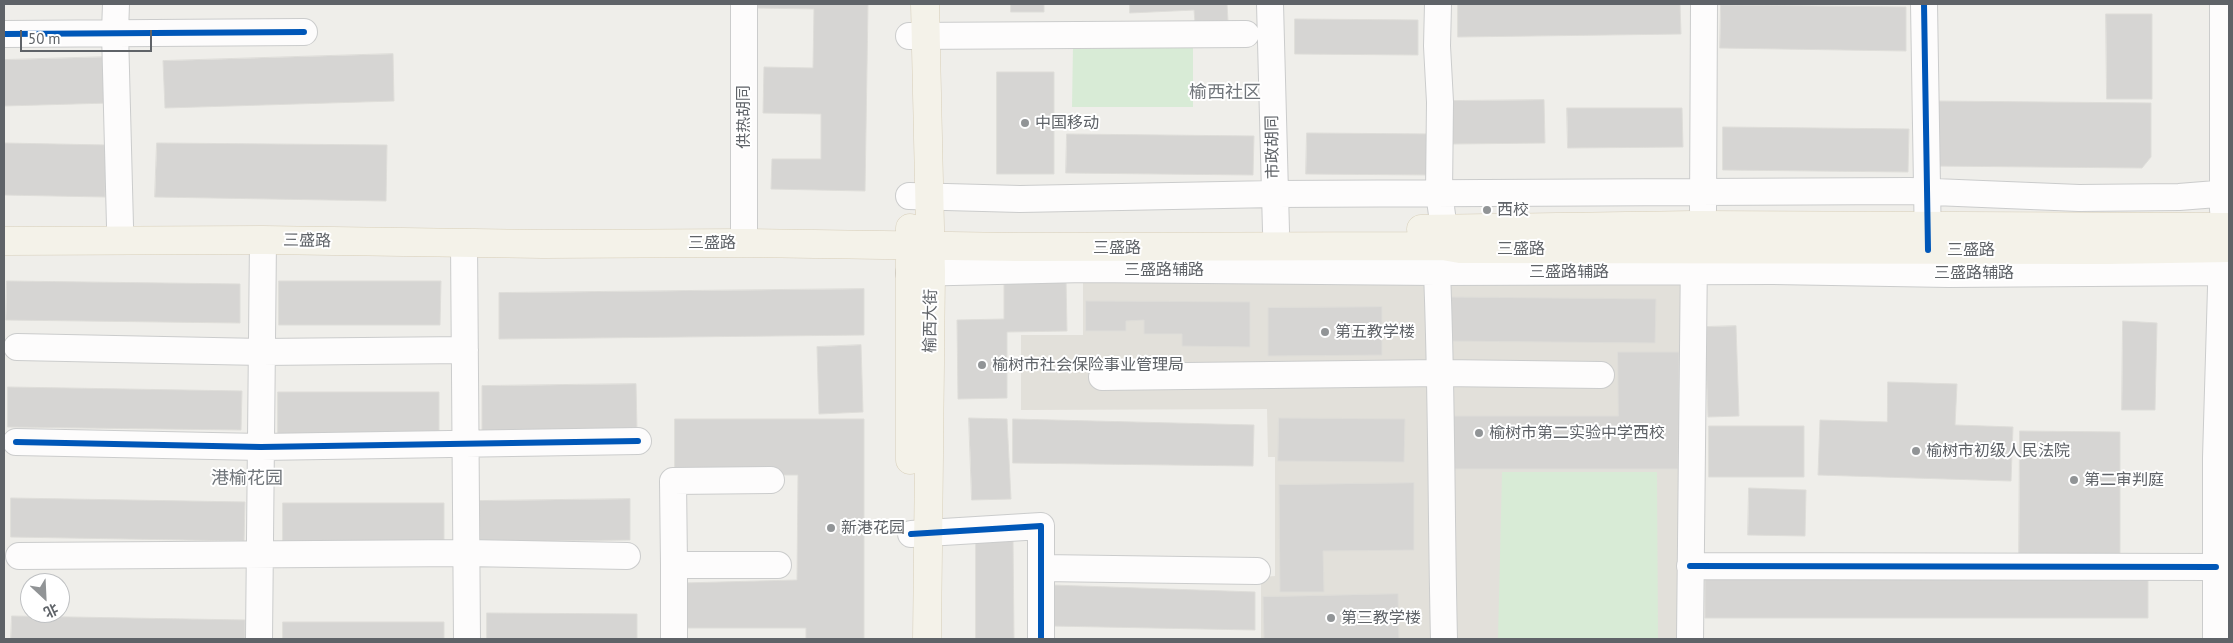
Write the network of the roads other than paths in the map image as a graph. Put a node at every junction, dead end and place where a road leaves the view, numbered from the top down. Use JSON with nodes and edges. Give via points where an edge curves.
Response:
{"nodes":[{"id":1,"x":116,"y":4,"type":"edge"},
{"id":2,"x":744,"y":4,"type":"edge"},
{"id":3,"x":909,"y":4,"type":"edge"},
{"id":4,"x":925,"y":4,"type":"edge"},
{"id":5,"x":1270,"y":4,"type":"edge"},
{"id":6,"x":1438,"y":4,"type":"edge"},
{"id":7,"x":1704,"y":4,"type":"edge"},
{"id":8,"x":1924,"y":4,"type":"edge"},
{"id":9,"x":2223,"y":4,"type":"edge"},
{"id":10,"x":115,"y":32,"type":"junction"},
{"id":11,"x":304,"y":32,"type":"dead end"},
{"id":12,"x":4,"y":34,"type":"edge"},
{"id":13,"x":1246,"y":34,"type":"dead end"},
{"id":14,"x":917,"y":36,"type":"junction"},
{"id":15,"x":1925,"y":192,"type":"junction"},
{"id":16,"x":1439,"y":193,"type":"junction"},
{"id":17,"x":1704,"y":193,"type":"junction"},
{"id":18,"x":2226,"y":193,"type":"edge"},
{"id":19,"x":1274,"y":194,"type":"junction"},
{"id":20,"x":919,"y":196,"type":"junction"},
{"id":21,"x":4,"y":225,"type":"edge"},
{"id":22,"x":120,"y":226,"type":"junction"},
{"id":23,"x":1444,"y":229,"type":"junction"},
{"id":24,"x":744,"y":230,"type":"junction"},
{"id":25,"x":1276,"y":231,"type":"junction"},
{"id":26,"x":920,"y":238,"type":"junction"},
{"id":27,"x":1928,"y":239,"type":"junction"},
{"id":28,"x":263,"y":240,"type":"junction"},
{"id":29,"x":4,"y":241,"type":"edge"},
{"id":30,"x":464,"y":243,"type":"junction"},
{"id":31,"x":1696,"y":243,"type":"junction"},
{"id":32,"x":2226,"y":249,"type":"edge"},
{"id":33,"x":1436,"y":272,"type":"junction"},
{"id":34,"x":920,"y":273,"type":"junction"},
{"id":35,"x":17,"y":347,"type":"dead end"},
{"id":36,"x":465,"y":350,"type":"junction"},
{"id":37,"x":262,"y":352,"type":"junction"},
{"id":38,"x":1441,"y":373,"type":"junction"},
{"id":39,"x":1601,"y":375,"type":"dead end"},
{"id":40,"x":1102,"y":377,"type":"dead end"},
{"id":41,"x":638,"y":440,"type":"dead end"},
{"id":42,"x":16,"y":442,"type":"dead end"},
{"id":43,"x":466,"y":444,"type":"junction"},
{"id":44,"x":261,"y":446,"type":"junction"},
{"id":45,"x":771,"y":480,"type":"dead end"},
{"id":46,"x":919,"y":534,"type":"junction"},
{"id":47,"x":467,"y":553,"type":"junction"},
{"id":48,"x":260,"y":554,"type":"junction"},
{"id":49,"x":19,"y":556,"type":"dead end"},
{"id":50,"x":626,"y":556,"type":"dead end"},
{"id":51,"x":778,"y":565,"type":"dead end"},
{"id":52,"x":674,"y":566,"type":"junction"},
{"id":53,"x":1690,"y":566,"type":"junction"},
{"id":54,"x":2216,"y":567,"type":"junction"},
{"id":55,"x":1042,"y":568,"type":"junction"},
{"id":56,"x":1257,"y":570,"type":"dead end"},
{"id":57,"x":259,"y":639,"type":"edge"},
{"id":58,"x":467,"y":639,"type":"edge"},
{"id":59,"x":674,"y":639,"type":"edge"},
{"id":60,"x":911,"y":639,"type":"edge"},
{"id":61,"x":927,"y":639,"type":"edge"},
{"id":62,"x":1041,"y":639,"type":"edge"},
{"id":63,"x":1444,"y":639,"type":"edge"},
{"id":64,"x":1690,"y":639,"type":"edge"},
{"id":65,"x":2216,"y":639,"type":"edge"}],
"edges":[{"from":1,"to":10,"type":"street"},
{"from":2,"to":24,"type":"street","name":"供热胡同"},
{"from":3,"to":14,"type":"main road","name":"榆西大街"},
{"from":4,"to":14,"type":"main road","name":"榆西大街"},
{"from":5,"to":19,"type":"street","name":"市政胡同"},
{"from":6,"to":16,"type":"street"},
{"from":7,"to":17,"type":"street"},
{"from":8,"to":15,"type":"street"},
{"from":9,"to":18,"type":"street"},
{"from":10,"to":11,"type":"street"},
{"from":10,"to":12,"type":"street"},
{"from":10,"to":22,"type":"street"},
{"from":13,"to":14,"type":"street"},
{"from":14,"to":20,"type":"main road","name":"榆西大街"},
{"from":15,"to":17,"type":"street"},
{"from":15,"to":18,"type":"street","via":[[2079,198],[2179,198]]},
{"from":15,"to":27,"type":"street"},
{"from":16,"to":17,"type":"street"},
{"from":16,"to":19,"type":"street"},
{"from":16,"to":23,"type":"street"},
{"from":17,"to":31,"type":"street"},
{"from":18,"to":32,"type":"street"},
{"from":19,"to":20,"type":"street","via":[[1020,199]]},
{"from":19,"to":25,"type":"street","name":"市政胡同"},
{"from":20,"to":26,"type":"main road","name":"榆西大街"},
{"from":21,"to":22,"type":"main road","name":"三盛路"},
{"from":22,"to":24,"type":"main road","name":"三盛路"},
{"from":23,"to":25,"type":"main road","name":"三盛路"},
{"from":23,"to":31,"type":"main road","name":"三盛路"},
{"from":24,"to":26,"type":"main road","name":"三盛路"},
{"from":25,"to":26,"type":"main road","name":"三盛路"},
{"from":26,"to":30,"type":"main road","name":"三盛路"},
{"from":26,"to":31,"type":"main road","name":"三盛路","via":[[1212,248],[1443,246],[1460,249]]},
{"from":26,"to":34,"type":"main road","name":"榆西大街"},
{"from":27,"to":31,"type":"main road","name":"三盛路"},
{"from":27,"to":32,"type":"main road","name":"三盛路"},
{"from":28,"to":29,"type":"main road","name":"三盛路"},
{"from":28,"to":30,"type":"main road","name":"三盛路"},
{"from":28,"to":37,"type":"street"},
{"from":30,"to":36,"type":"street"},
{"from":31,"to":32,"type":"street","name":"三盛路辅路","via":[[1949,274]]},
{"from":31,"to":33,"type":"street","name":"三盛路辅路"},
{"from":31,"to":53,"type":"street"},
{"from":32,"to":54,"type":"street","via":[[2216,458]]},
{"from":33,"to":34,"type":"street","name":"三盛路辅路","via":[[1085,269]]},
{"from":33,"to":38,"type":"street"},
{"from":34,"to":46,"type":"main road","name":"榆西大街"},
{"from":35,"to":37,"type":"street"},
{"from":36,"to":37,"type":"street"},
{"from":36,"to":43,"type":"street"},
{"from":37,"to":44,"type":"street"},
{"from":38,"to":39,"type":"street"},
{"from":38,"to":40,"type":"street"},
{"from":38,"to":63,"type":"street"},
{"from":41,"to":43,"type":"street"},
{"from":42,"to":44,"type":"street"},
{"from":43,"to":44,"type":"street"},
{"from":43,"to":47,"type":"street"},
{"from":44,"to":48,"type":"street"},
{"from":45,"to":52,"type":"street","via":[[672,481]]},
{"from":46,"to":55,"type":"street","via":[[1041,526]]},
{"from":46,"to":60,"type":"main road","name":"榆西大街"},
{"from":46,"to":61,"type":"main road","name":"榆西大街"},
{"from":47,"to":48,"type":"street"},
{"from":47,"to":50,"type":"street"},
{"from":47,"to":58,"type":"street"},
{"from":48,"to":49,"type":"street"},
{"from":48,"to":57,"type":"street"},
{"from":51,"to":52,"type":"street"},
{"from":52,"to":59,"type":"street"},
{"from":53,"to":54,"type":"street"},
{"from":53,"to":64,"type":"street"},
{"from":54,"to":65,"type":"street"},
{"from":55,"to":56,"type":"street"},
{"from":55,"to":62,"type":"street"}]}
